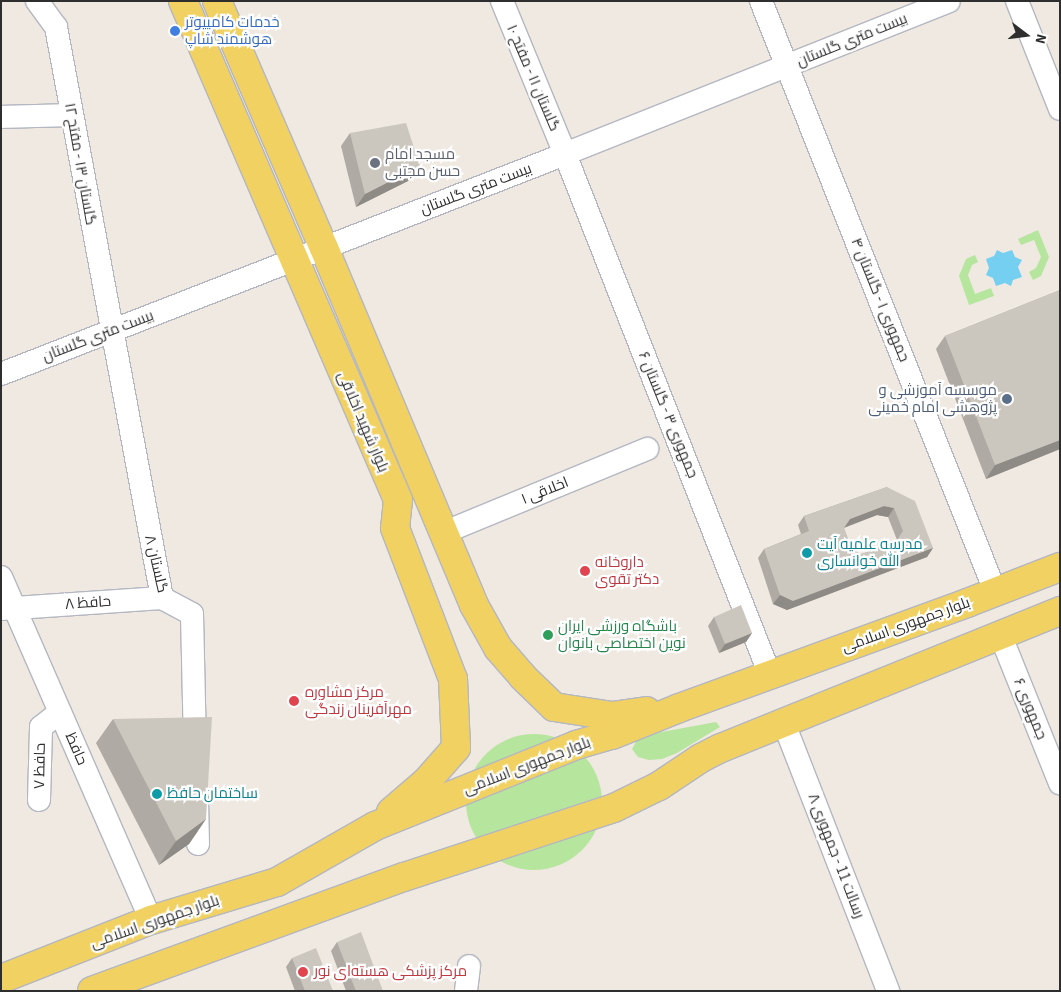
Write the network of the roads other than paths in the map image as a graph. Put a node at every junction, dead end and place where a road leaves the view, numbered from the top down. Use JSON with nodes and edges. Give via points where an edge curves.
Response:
{"nodes":[{"id":1,"x":37,"y":1,"type":"edge"},
{"id":2,"x":183,"y":1,"type":"edge"},
{"id":3,"x":217,"y":1,"type":"edge"},
{"id":4,"x":502,"y":1,"type":"edge"},
{"id":5,"x":761,"y":1,"type":"edge"},
{"id":6,"x":949,"y":1,"type":"edge"},
{"id":7,"x":1016,"y":1,"type":"edge"},
{"id":8,"x":787,"y":66,"type":"junction"},
{"id":9,"x":1060,"y":109,"type":"edge"},
{"id":10,"x":71,"y":115,"type":"junction"},
{"id":11,"x":1,"y":117,"type":"edge"},
{"id":12,"x":565,"y":154,"type":"junction"},
{"id":13,"x":324,"y":248,"type":"junction"},
{"id":14,"x":294,"y":260,"type":"junction"},
{"id":15,"x":111,"y":331,"type":"junction"},
{"id":16,"x":1,"y":374,"type":"edge"},
{"id":17,"x":647,"y":449,"type":"dead end"},
{"id":18,"x":443,"y":533,"type":"junction"},
{"id":19,"x":1060,"y":567,"type":"edge"},
{"id":20,"x":1,"y":577,"type":"edge"},
{"id":21,"x":995,"y":591,"type":"junction"},
{"id":22,"x":162,"y":598,"type":"junction"},
{"id":23,"x":8,"y":608,"type":"edge"},
{"id":24,"x":1060,"y":611,"type":"edge"},
{"id":25,"x":1000,"y":634,"type":"junction"},
{"id":26,"x":770,"y":675,"type":"junction"},
{"id":27,"x":678,"y":708,"type":"junction"},
{"id":28,"x":60,"y":712,"type":"junction"},
{"id":29,"x":783,"y":721,"type":"junction"},
{"id":30,"x":1060,"y":783,"type":"edge"},
{"id":31,"x":39,"y":800,"type":"dead end"},
{"id":32,"x":375,"y":826,"type":"junction"},
{"id":33,"x":198,"y":844,"type":"edge"},
{"id":34,"x":151,"y":920,"type":"junction"},
{"id":35,"x":469,"y":966,"type":"dead end"},
{"id":36,"x":1,"y":979,"type":"edge"},
{"id":37,"x":93,"y":990,"type":"edge"},
{"id":38,"x":466,"y":991,"type":"edge"},
{"id":39,"x":888,"y":991,"type":"edge"}],
"edges":[{"from":1,"to":10,"type":"street","name":"گلستان ۱۳ - مفتح ۱۲","via":[[56,27]]},
{"from":2,"to":14,"type":"main road","name":"بلوار شهید اخلاقی"},
{"from":3,"to":13,"type":"main road","name":"بلوار شهید اخلاقی"},
{"from":4,"to":12,"type":"street","name":"گلستان ۱۱ - مفتح ۱۰"},
{"from":5,"to":8,"type":"street","name":"جمهوری ۱ - گلستان ۴"},
{"from":6,"to":8,"type":"street","name":"بیست متری گلستان"},
{"from":7,"to":9,"type":"street"},
{"from":8,"to":12,"type":"street","name":"بیست متری گلستان"},
{"from":8,"to":21,"type":"street","name":"جمهوری ۱ - گلستان ۴"},
{"from":10,"to":11,"type":"street"},
{"from":10,"to":15,"type":"street","name":"گلستان ۱۳ - مفتح ۱۲"},
{"from":12,"to":13,"type":"street","name":"بیست متری گلستان"},
{"from":12,"to":26,"type":"street","name":"جمهوری ۳ - گلستان ۶"},
{"from":13,"to":14,"type":"street","name":"بیست متری گلستان"},
{"from":13,"to":18,"type":"main road","name":"بلوار شهید اخلاقی"},
{"from":14,"to":15,"type":"street","name":"بیست متری گلستان"},
{"from":14,"to":32,"type":"main road","name":"بلوار شهید اخلاقی","via":[[398,500],[395,528],[453,679],[456,748],[426,782]]},
{"from":15,"to":16,"type":"street","name":"بیست متری گلستان"},
{"from":15,"to":22,"type":"street","name":"گلستان ۸"},
{"from":17,"to":18,"type":"street","name":"اخلاقی ۱"},
{"from":18,"to":27,"type":"main road","name":"بلوار شهید اخلاقی","via":[[474,606],[498,648],[554,707],[612,716]]},
{"from":19,"to":21,"type":"main road","name":"بلوار جمهوری اسلامی"},
{"from":20,"to":23,"type":"street","name":"حافظ"},
{"from":21,"to":26,"type":"main road","name":"بلوار جمهوری اسلامی"},
{"from":22,"to":23,"type":"street","name":"حافظ ۸"},
{"from":22,"to":33,"type":"street","name":"گلستان ۸","via":[[192,614]]},
{"from":23,"to":28,"type":"street","name":"حافظ"},
{"from":24,"to":25,"type":"main road"},
{"from":25,"to":29,"type":"main road"},
{"from":25,"to":30,"type":"street","name":"جمهوری ۶"},
{"from":26,"to":27,"type":"main road","name":"بلوار جمهوری اسلامی"},
{"from":27,"to":32,"type":"main road","name":"بلوار جمهوری اسلامی"},
{"from":28,"to":31,"type":"street","name":"حافظ ۷","via":[[41,727]]},
{"from":28,"to":34,"type":"street","name":"حافظ"},
{"from":29,"to":37,"type":"main road","via":[[707,755],[659,786],[614,808],[404,877]]},
{"from":29,"to":39,"type":"street","name":"رسالت 11 - جمهوری ۸"},
{"from":32,"to":34,"type":"main road","name":"بلوار جمهوری اسلامی","via":[[277,882]]},
{"from":34,"to":36,"type":"main road","name":"بلوار جمهوری اسلامی"},
{"from":35,"to":38,"type":"street"}]}
